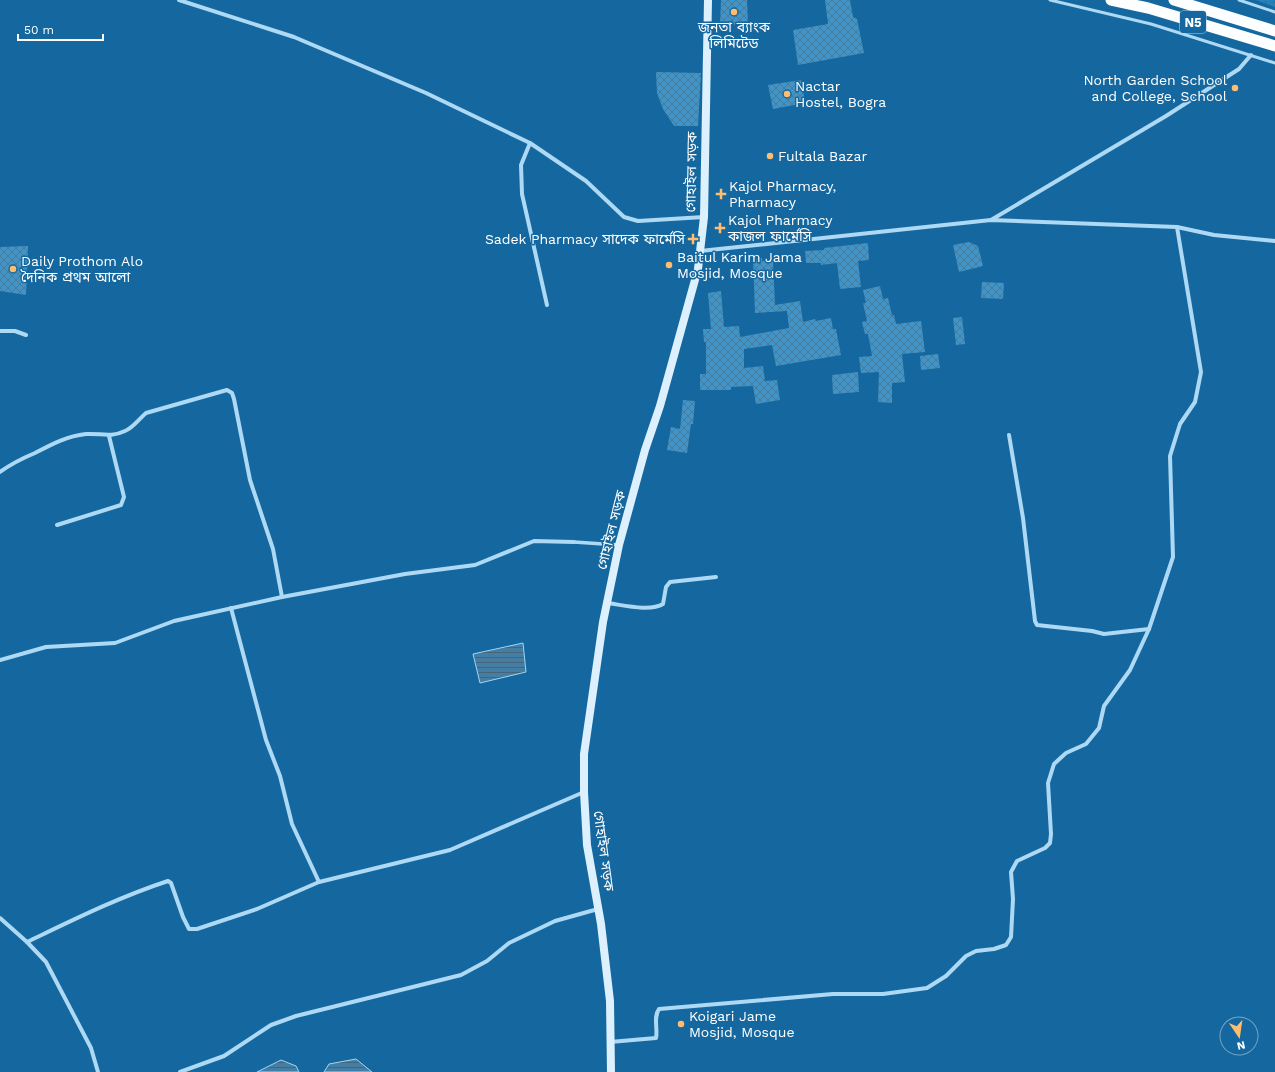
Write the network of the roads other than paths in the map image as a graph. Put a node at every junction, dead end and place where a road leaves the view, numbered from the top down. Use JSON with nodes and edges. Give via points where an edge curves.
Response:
{"nodes":[{"id":1,"x":179,"y":0,"type":"edge"},
{"id":2,"x":708,"y":0,"type":"edge"},
{"id":3,"x":1050,"y":0,"type":"edge"},
{"id":4,"x":1111,"y":0,"type":"edge"},
{"id":5,"x":1174,"y":0,"type":"edge"},
{"id":6,"x":1239,"y":0,"type":"edge"},
{"id":7,"x":1275,"y":12,"type":"edge"},
{"id":8,"x":1275,"y":31,"type":"edge"},
{"id":9,"x":1275,"y":46,"type":"edge"},
{"id":10,"x":1251,"y":55,"type":"junction"},
{"id":11,"x":1275,"y":63,"type":"edge"},
{"id":12,"x":530,"y":143,"type":"junction"},
{"id":13,"x":704,"y":217,"type":"junction"},
{"id":14,"x":991,"y":220,"type":"junction"},
{"id":15,"x":1178,"y":227,"type":"junction"},
{"id":16,"x":1275,"y":241,"type":"edge"},
{"id":17,"x":700,"y":251,"type":"junction"},
{"id":18,"x":547,"y":305,"type":"dead end"},
{"id":19,"x":0,"y":331,"type":"edge"},
{"id":20,"x":26,"y":335,"type":"dead end"},
{"id":21,"x":1009,"y":435,"type":"dead end"},
{"id":22,"x":109,"y":436,"type":"junction"},
{"id":23,"x":0,"y":472,"type":"edge"},
{"id":24,"x":57,"y":525,"type":"dead end"},
{"id":25,"x":574,"y":542,"type":"joint"},
{"id":26,"x":619,"y":545,"type":"junction"},
{"id":27,"x":716,"y":577,"type":"dead end"},
{"id":28,"x":282,"y":598,"type":"junction"},
{"id":29,"x":607,"y":602,"type":"junction"},
{"id":30,"x":231,"y":608,"type":"junction"},
{"id":31,"x":1149,"y":629,"type":"junction"},
{"id":32,"x":0,"y":660,"type":"edge"},
{"id":33,"x":584,"y":792,"type":"junction"},
{"id":34,"x":319,"y":882,"type":"junction"},
{"id":35,"x":599,"y":909,"type":"junction"},
{"id":36,"x":0,"y":918,"type":"edge"},
{"id":37,"x":27,"y":942,"type":"junction"},
{"id":38,"x":610,"y":1042,"type":"junction"},
{"id":39,"x":98,"y":1072,"type":"edge"},
{"id":40,"x":180,"y":1072,"type":"edge"},
{"id":41,"x":611,"y":1072,"type":"edge"}],
"edges":[{"from":1,"to":12,"type":"street","via":[[301,40],[426,93]]},
{"from":2,"to":13,"type":"main road","name":"গোহাইল সড়ক"},
{"from":3,"to":10,"type":"lane","via":[[1151,24]]},
{"from":4,"to":9,"type":"highway","number":"N5","via":[[1148,8]]},
{"from":5,"to":8,"type":"highway","number":"N5"},
{"from":6,"to":7,"type":"lane"},
{"from":10,"to":11,"type":"lane"},
{"from":10,"to":14,"type":"street","via":[[1239,69],[1166,116]]},
{"from":12,"to":13,"type":"street","via":[[586,181],[624,217],[631,220]]},
{"from":12,"to":18,"type":"street","via":[[522,165],[522,194]]},
{"from":13,"to":17,"type":"main road","name":"গোহাইল সড়ক"},
{"from":14,"to":15,"type":"street"},
{"from":14,"to":17,"type":"street"},
{"from":15,"to":16,"type":"street","via":[[1214,235]]},
{"from":15,"to":31,"type":"street","via":[[1201,372],[1195,402],[1180,424],[1170,456],[1173,557]]},
{"from":17,"to":26,"type":"main road","name":"গোহাইল সড়ক","via":[[698,269],[682,330]]},
{"from":19,"to":20,"type":"street","via":[[15,331]]},
{"from":21,"to":31,"type":"street","via":[[1037,625],[1104,634]]},
{"from":22,"to":23,"type":"street","via":[[86,434],[60,440],[8,465]]},
{"from":22,"to":24,"type":"street","via":[[124,497],[121,505]]},
{"from":22,"to":28,"type":"street","via":[[126,431],[146,414],[227,390],[232,393],[250,480],[273,548]]},
{"from":25,"to":26,"type":"street"},
{"from":25,"to":28,"type":"street","via":[[534,541],[475,565],[405,574]]},
{"from":26,"to":29,"type":"main road","name":"গোহাইল সড়ক"},
{"from":27,"to":29,"type":"street","via":[[670,582],[666,587],[663,604],[658,606],[649,608]]},
{"from":28,"to":30,"type":"street"},
{"from":29,"to":33,"type":"main road","name":"গোহাইল সড়ক","via":[[584,754]]},
{"from":30,"to":32,"type":"street","via":[[174,621],[115,644],[46,647]]},
{"from":30,"to":34,"type":"street","via":[[266,740],[280,776],[292,824]]},
{"from":31,"to":38,"type":"street","via":[[1130,670],[1104,706],[1099,728],[1086,744],[1066,753],[1054,764],[1048,783],[1050,843],[1017,861],[1011,872],[1013,899],[1010,937],[1006,945],[976,951],[966,956],[946,976],[927,988],[882,994],[833,994],[659,1009],[656,1012],[656,1038]]},
{"from":33,"to":34,"type":"street","via":[[450,850]]},
{"from":33,"to":35,"type":"main road","name":"গোহাইল সড়ক","via":[[587,845]]},
{"from":34,"to":37,"type":"street","via":[[256,909],[197,929],[190,929],[168,881],[90,912]]},
{"from":35,"to":38,"type":"main road","name":"গোহাইল সড়ক","via":[[610,1001]]},
{"from":35,"to":40,"type":"street","via":[[555,921],[510,942],[487,961],[461,975],[296,1016],[272,1026],[224,1056]]},
{"from":36,"to":37,"type":"street"},
{"from":37,"to":39,"type":"street","via":[[46,962],[54,976],[91,1048]]},
{"from":38,"to":41,"type":"main road","name":"গোহাইল সড়ক"}]}
